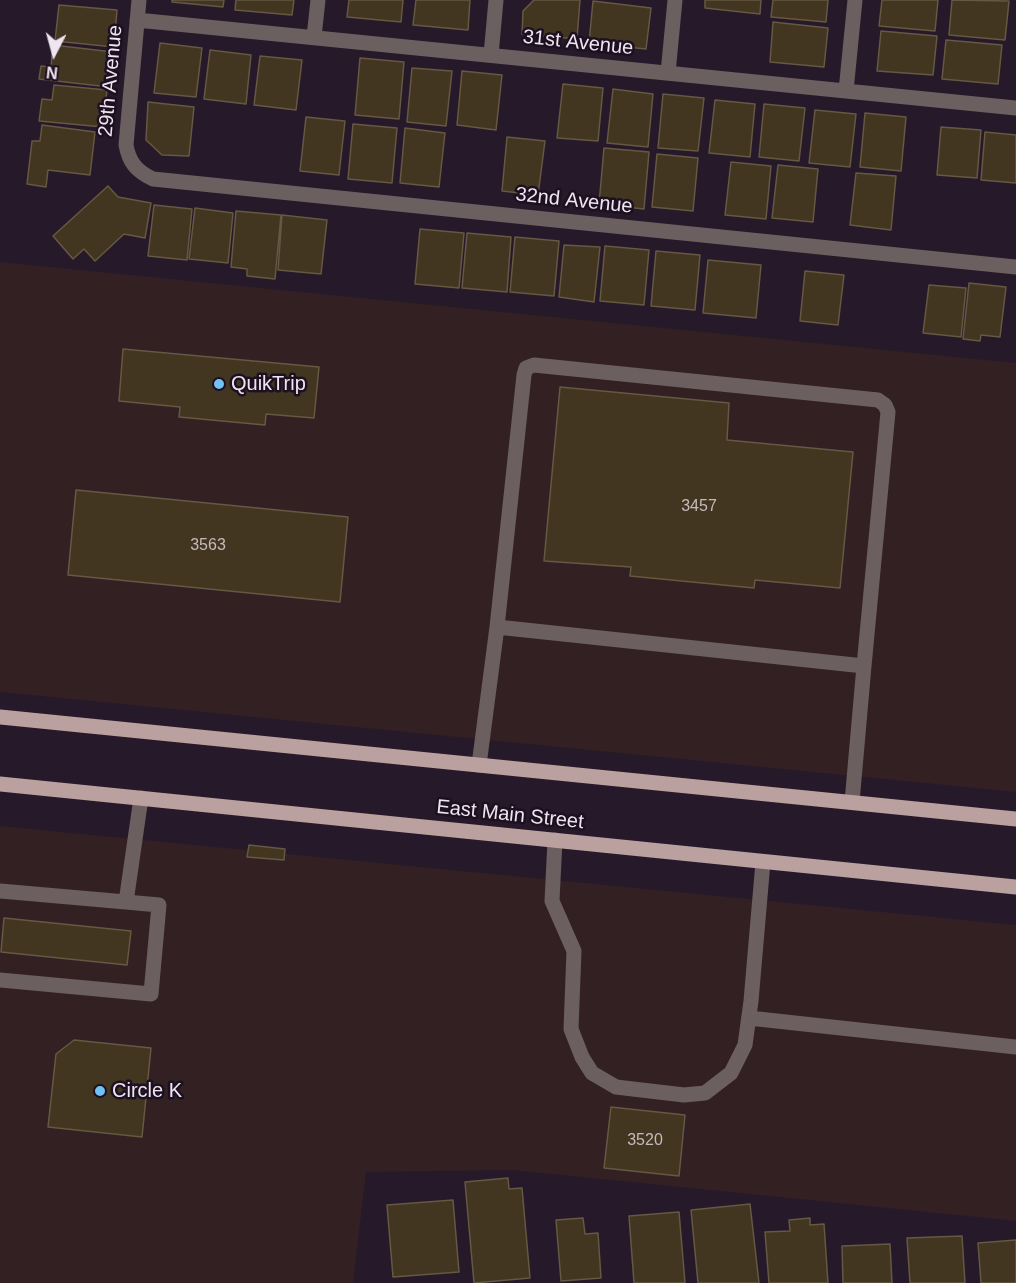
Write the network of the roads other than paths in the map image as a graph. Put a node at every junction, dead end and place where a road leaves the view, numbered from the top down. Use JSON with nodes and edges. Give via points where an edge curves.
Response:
{"nodes":[{"id":1,"x":139,"y":0,"type":"edge"},
{"id":2,"x":318,"y":0,"type":"edge"},
{"id":3,"x":496,"y":0,"type":"edge"},
{"id":4,"x":675,"y":0,"type":"edge"},
{"id":5,"x":855,"y":0,"type":"edge"},
{"id":6,"x":137,"y":20,"type":"junction"},
{"id":7,"x":314,"y":37,"type":"junction"},
{"id":8,"x":490,"y":55,"type":"junction"},
{"id":9,"x":668,"y":73,"type":"junction"},
{"id":10,"x":846,"y":91,"type":"junction"},
{"id":11,"x":1016,"y":108,"type":"edge"},
{"id":12,"x":133,"y":165,"type":"joint"},
{"id":13,"x":1016,"y":267,"type":"edge"},
{"id":14,"x":496,"y":627,"type":"junction"},
{"id":15,"x":864,"y":666,"type":"junction"},
{"id":16,"x":0,"y":717,"type":"edge"},
{"id":17,"x":479,"y":765,"type":"junction"},
{"id":18,"x":0,"y":784,"type":"edge"},
{"id":19,"x":141,"y":798,"type":"junction"},
{"id":20,"x":852,"y":802,"type":"junction"},
{"id":21,"x":1016,"y":819,"type":"edge"},
{"id":22,"x":555,"y":840,"type":"junction"},
{"id":23,"x":763,"y":862,"type":"junction"},
{"id":24,"x":1016,"y":887,"type":"edge"},
{"id":25,"x":0,"y":891,"type":"edge"},
{"id":26,"x":126,"y":902,"type":"junction"},
{"id":27,"x":0,"y":980,"type":"edge"},
{"id":28,"x":749,"y":1018,"type":"junction"},
{"id":29,"x":1016,"y":1047,"type":"edge"}],
"edges":[{"from":1,"to":6,"type":"lane","name":"29th Avenue"},
{"from":2,"to":7,"type":"lane"},
{"from":3,"to":8,"type":"lane"},
{"from":4,"to":9,"type":"lane"},
{"from":5,"to":10,"type":"lane"},
{"from":6,"to":7,"type":"lane","name":"31st Avenue"},
{"from":6,"to":12,"type":"lane","name":"29th Avenue","via":[[126,135]]},
{"from":7,"to":8,"type":"lane","name":"31st Avenue"},
{"from":8,"to":9,"type":"lane","name":"31st Avenue"},
{"from":9,"to":10,"type":"lane","name":"31st Avenue"},
{"from":10,"to":11,"type":"lane","name":"31st Avenue"},
{"from":12,"to":13,"type":"lane","name":"32nd Avenue","via":[[141,173],[163,181]]},
{"from":14,"to":15,"type":"lane"},
{"from":14,"to":15,"type":"lane","via":[[526,368],[534,365],[878,400],[888,412]]},
{"from":14,"to":17,"type":"lane"},
{"from":15,"to":20,"type":"lane"},
{"from":16,"to":17,"type":"main road"},
{"from":17,"to":20,"type":"main road"},
{"from":18,"to":19,"type":"main road","name":"East Main Street"},
{"from":19,"to":22,"type":"main road","name":"East Main Street"},
{"from":19,"to":26,"type":"lane"},
{"from":20,"to":21,"type":"main road"},
{"from":22,"to":23,"type":"main road","name":"East Main Street"},
{"from":22,"to":28,"type":"lane","via":[[552,902],[574,951],[571,1029],[592,1073],[616,1087],[684,1095],[705,1093],[731,1073],[745,1045]]},
{"from":23,"to":24,"type":"main road","name":"East Main Street"},
{"from":23,"to":28,"type":"lane"},
{"from":25,"to":26,"type":"lane"},
{"from":26,"to":27,"type":"lane","via":[[159,905],[151,994]]},
{"from":28,"to":29,"type":"lane"}]}
